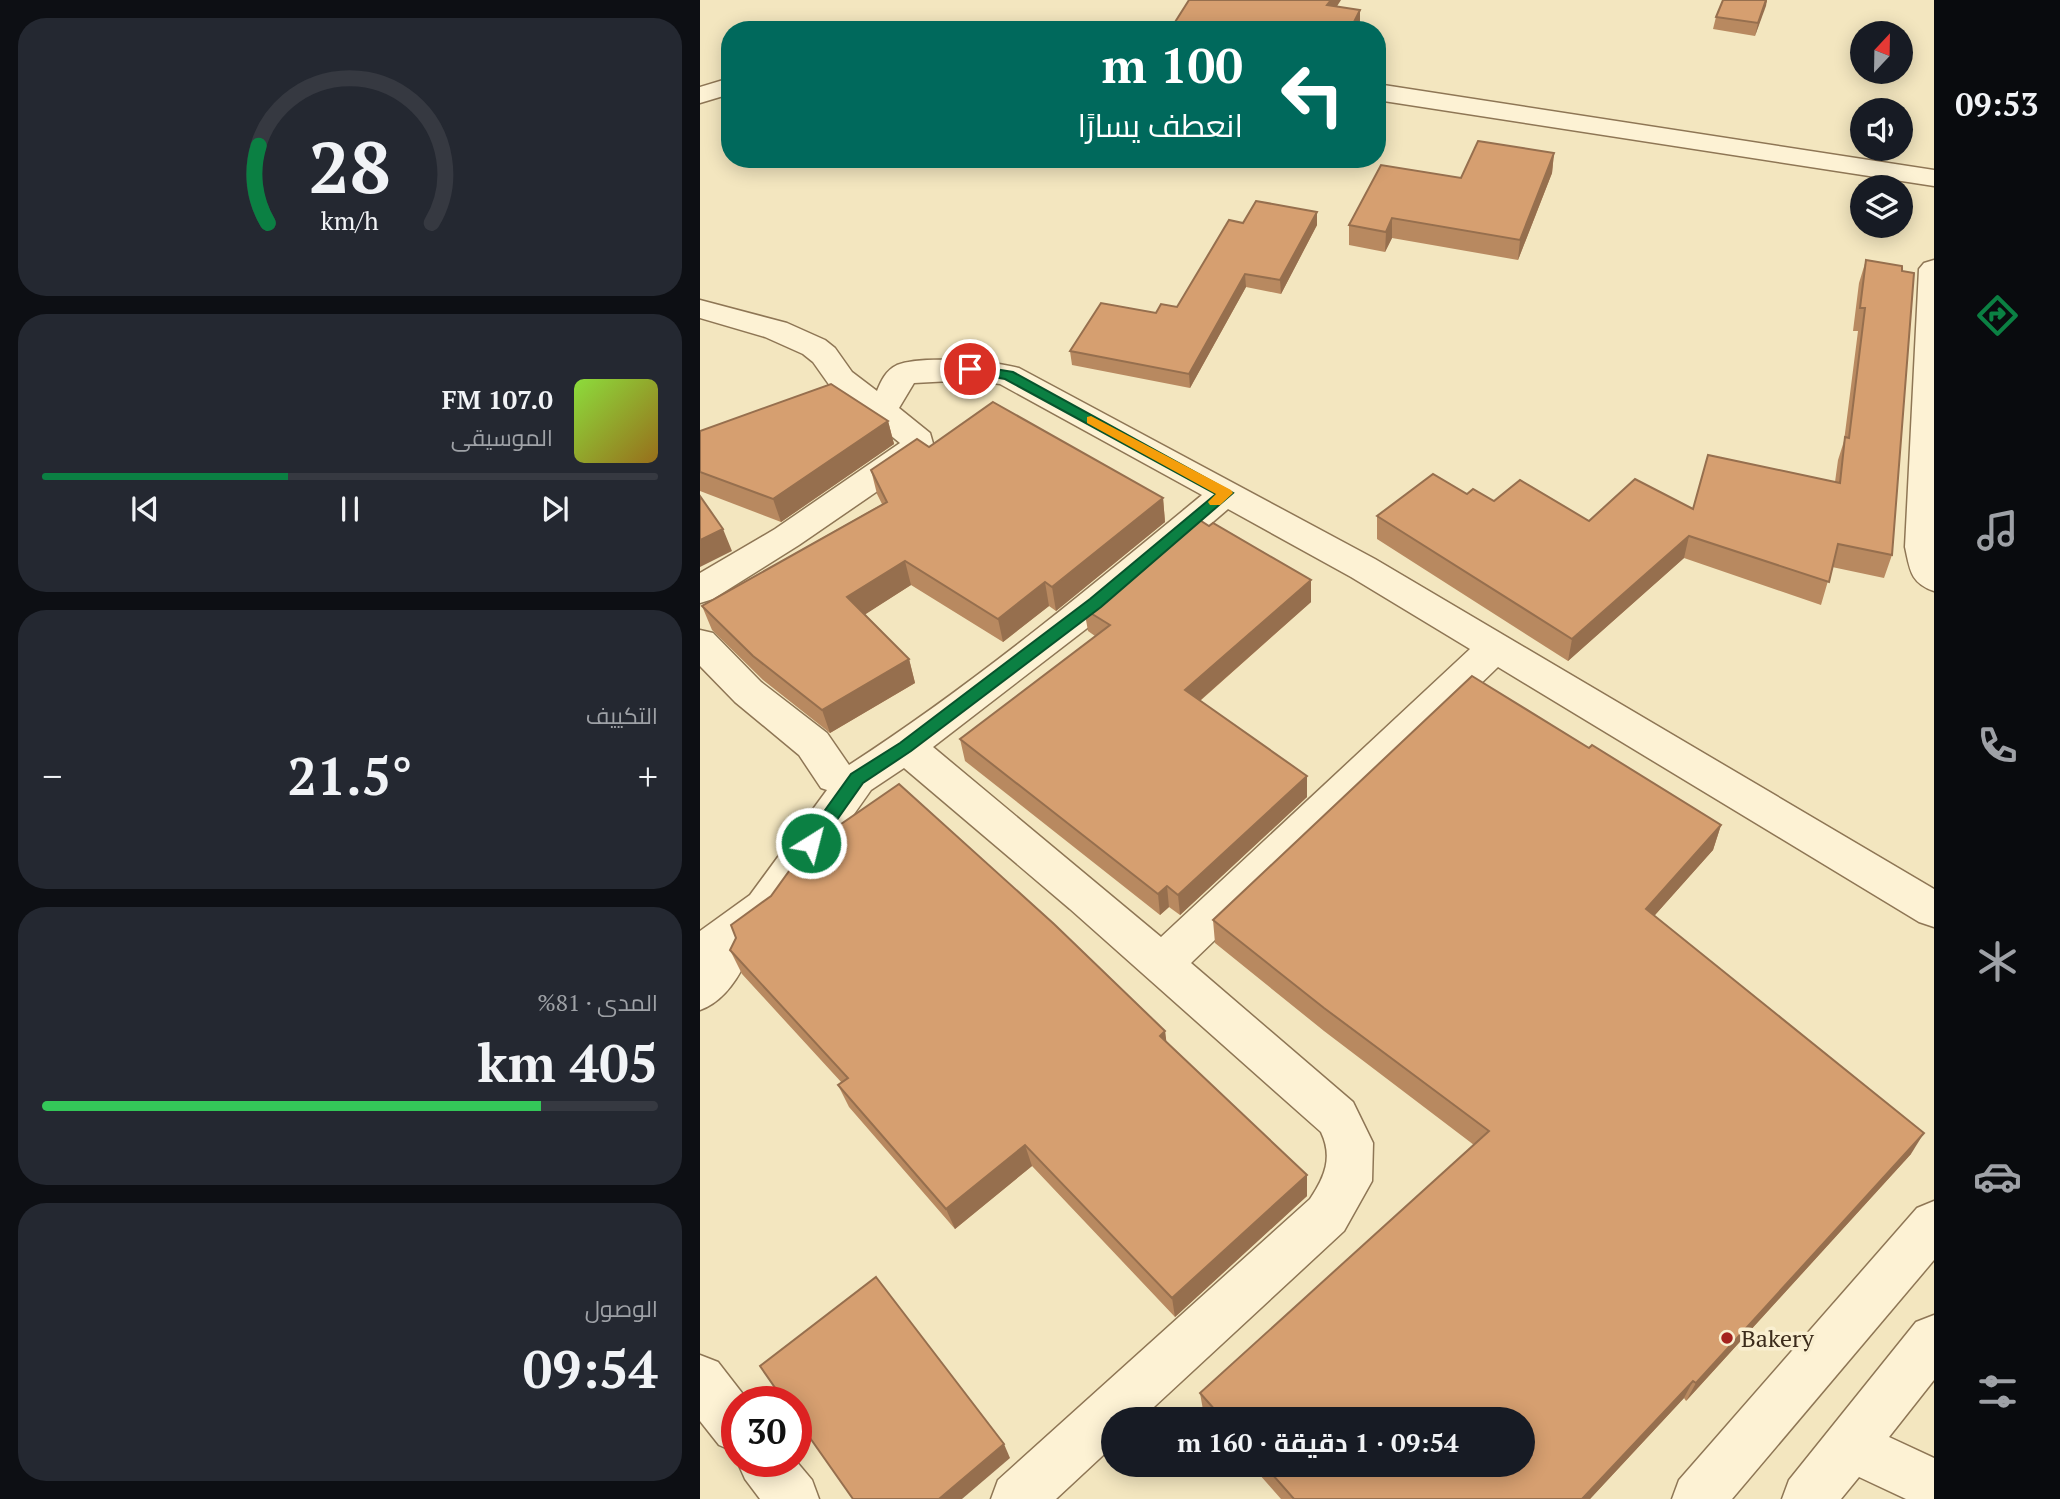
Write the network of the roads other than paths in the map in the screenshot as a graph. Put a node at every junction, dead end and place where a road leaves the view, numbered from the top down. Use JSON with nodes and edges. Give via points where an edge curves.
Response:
{"nodes":[{"id":1,"x":721,"y":89,"type":"edge"},
{"id":2,"x":1386,"y":93,"type":"edge"},
{"id":3,"x":700,"y":95,"type":"edge"},
{"id":4,"x":1934,"y":178,"type":"edge"},
{"id":5,"x":1934,"y":269,"type":"edge"},
{"id":6,"x":700,"y":309,"type":"edge"},
{"id":7,"x":878,"y":408,"type":"junction"},
{"id":8,"x":1226,"y":493,"type":"junction"},
{"id":9,"x":1934,"y":578,"type":"edge"},
{"id":10,"x":700,"y":590,"type":"edge"},
{"id":11,"x":700,"y":643,"type":"edge"},
{"id":12,"x":1496,"y":648,"type":"junction"},
{"id":13,"x":906,"y":747,"type":"junction"},
{"id":14,"x":857,"y":779,"type":"junction"},
{"id":15,"x":1934,"y":910,"type":"edge"},
{"id":16,"x":1161,"y":964,"type":"junction"},
{"id":17,"x":700,"y":991,"type":"edge"},
{"id":18,"x":1934,"y":1224,"type":"edge"},
{"id":19,"x":1934,"y":1340,"type":"edge"},
{"id":20,"x":700,"y":1380,"type":"edge"},
{"id":21,"x":721,"y":1407,"type":"edge"},
{"id":22,"x":1849,"y":1445,"type":"junction"},
{"id":23,"x":776,"y":1477,"type":"edge"},
{"id":24,"x":1934,"y":1485,"type":"edge"},
{"id":25,"x":793,"y":1499,"type":"edge"},
{"id":26,"x":1017,"y":1499,"type":"edge"},
{"id":27,"x":1698,"y":1499,"type":"edge"},
{"id":28,"x":1808,"y":1499,"type":"edge"}],
"edges":[{"from":1,"to":3,"type":"street"},
{"from":2,"to":4,"type":"street"},
{"from":5,"to":9,"type":"street","via":[[1922,547]]},
{"from":6,"to":7,"type":"street","via":[[776,330],[814,347],[841,379]]},
{"from":7,"to":8,"type":"street","via":[[889,400],[906,373],[944,369],[1000,372]]},
{"from":7,"to":10,"type":"street","via":[[920,445],[787,537]]},
{"from":8,"to":12,"type":"street"},
{"from":8,"to":13,"type":"street","via":[[1096,603]]},
{"from":11,"to":14,"type":"street","via":[[748,692],[813,744],[835,777]]},
{"from":12,"to":15,"type":"street"},
{"from":12,"to":16,"type":"street"},
{"from":13,"to":14,"type":"street"},
{"from":13,"to":16,"type":"street"},
{"from":14,"to":17,"type":"street","via":[[765,907],[714,944],[725,961]]},
{"from":16,"to":26,"type":"street","via":[[1337,1117],[1350,1143],[1349,1181],[1327,1215]]},
{"from":18,"to":27,"type":"street"},
{"from":19,"to":22,"type":"street"},
{"from":20,"to":21,"type":"street"},
{"from":22,"to":24,"type":"street"},
{"from":22,"to":28,"type":"street"},
{"from":23,"to":25,"type":"street"}]}
